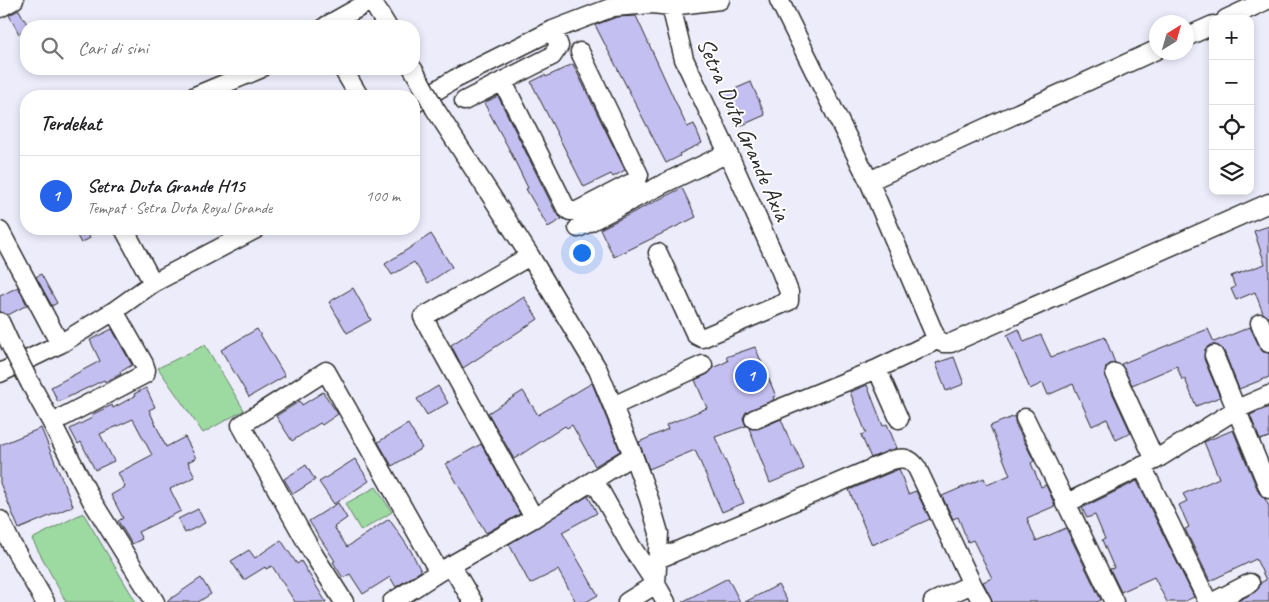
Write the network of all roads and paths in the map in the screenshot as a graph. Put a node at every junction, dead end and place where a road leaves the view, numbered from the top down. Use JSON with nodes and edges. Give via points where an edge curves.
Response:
{"nodes":[{"id":1,"x":14,"y":0,"type":"edge"},
{"id":2,"x":372,"y":0,"type":"edge"},
{"id":3,"x":720,"y":0,"type":"edge"},
{"id":4,"x":779,"y":0,"type":"edge"},
{"id":5,"x":1267,"y":0,"type":"edge"},
{"id":6,"x":671,"y":6,"type":"junction"},
{"id":7,"x":0,"y":8,"type":"edge"},
{"id":8,"x":1235,"y":15,"type":"edge"},
{"id":9,"x":337,"y":20,"type":"edge"},
{"id":10,"x":384,"y":20,"type":"edge"},
{"id":11,"x":1209,"y":27,"type":"edge"},
{"id":12,"x":553,"y":30,"type":"junction"},
{"id":13,"x":1194,"y":33,"type":"edge"},
{"id":14,"x":580,"y":52,"type":"dead end"},
{"id":15,"x":1149,"y":53,"type":"edge"},
{"id":16,"x":246,"y":75,"type":"edge"},
{"id":17,"x":347,"y":75,"type":"edge"},
{"id":18,"x":416,"y":75,"type":"edge"},
{"id":19,"x":504,"y":82,"type":"junction"},
{"id":20,"x":209,"y":90,"type":"edge"},
{"id":21,"x":355,"y":90,"type":"edge"},
{"id":22,"x":420,"y":100,"type":"edge"},
{"id":23,"x":464,"y":101,"type":"dead end"},
{"id":24,"x":728,"y":153,"type":"junction"},
{"id":25,"x":869,"y":181,"type":"junction"},
{"id":26,"x":1269,"y":203,"type":"edge"},
{"id":27,"x":578,"y":228,"type":"dead end"},
{"id":28,"x":0,"y":230,"type":"edge"},
{"id":29,"x":127,"y":235,"type":"edge"},
{"id":30,"x":245,"y":235,"type":"edge"},
{"id":31,"x":658,"y":253,"type":"dead end"},
{"id":32,"x":530,"y":256,"type":"junction"},
{"id":33,"x":153,"y":283,"type":"junction"},
{"id":34,"x":114,"y":310,"type":"junction"},
{"id":35,"x":0,"y":322,"type":"edge"},
{"id":36,"x":1260,"y":323,"type":"dead end"},
{"id":37,"x":937,"y":340,"type":"junction"},
{"id":38,"x":1269,"y":343,"type":"edge"},
{"id":39,"x":60,"y":344,"type":"junction"},
{"id":40,"x":1214,"y":355,"type":"dead end"},
{"id":41,"x":703,"y":365,"type":"dead end"},
{"id":42,"x":878,"y":369,"type":"junction"},
{"id":43,"x":0,"y":373,"type":"edge"},
{"id":44,"x":1115,"y":373,"type":"dead end"},
{"id":45,"x":1269,"y":395,"type":"edge"},
{"id":46,"x":613,"y":406,"type":"junction"},
{"id":47,"x":1237,"y":409,"type":"junction"},
{"id":48,"x":63,"y":416,"type":"dead end"},
{"id":49,"x":1025,"y":418,"type":"dead end"},
{"id":50,"x":754,"y":419,"type":"dead end"},
{"id":51,"x":899,"y":419,"type":"dead end"},
{"id":52,"x":633,"y":456,"type":"junction"},
{"id":53,"x":1148,"y":463,"type":"junction"},
{"id":54,"x":594,"y":480,"type":"junction"},
{"id":55,"x":1269,"y":489,"type":"edge"},
{"id":56,"x":1065,"y":504,"type":"junction"},
{"id":57,"x":534,"y":518,"type":"junction"},
{"id":58,"x":0,"y":520,"type":"edge"},
{"id":59,"x":658,"y":558,"type":"junction"},
{"id":60,"x":445,"y":569,"type":"junction"},
{"id":61,"x":1250,"y":583,"type":"dead end"},
{"id":62,"x":656,"y":584,"type":"junction"},
{"id":63,"x":972,"y":584,"type":"junction"},
{"id":64,"x":45,"y":602,"type":"edge"},
{"id":65,"x":154,"y":602,"type":"edge"},
{"id":66,"x":344,"y":602,"type":"edge"},
{"id":67,"x":392,"y":602,"type":"edge"},
{"id":68,"x":473,"y":602,"type":"edge"},
{"id":69,"x":627,"y":602,"type":"edge"},
{"id":70,"x":666,"y":602,"type":"edge"},
{"id":71,"x":933,"y":602,"type":"edge"},
{"id":72,"x":982,"y":602,"type":"edge"},
{"id":73,"x":1114,"y":602,"type":"edge"},
{"id":74,"x":1208,"y":602,"type":"edge"},
{"id":75,"x":1213,"y":602,"type":"edge"}],
"edges":[{"from":1,"to":7,"type":"street"},
{"from":2,"to":9,"type":"street"},
{"from":2,"to":10,"type":"street"},
{"from":3,"to":6,"type":"street"},
{"from":4,"to":25,"type":"street"},
{"from":5,"to":8,"type":"street"},
{"from":6,"to":12,"type":"street","via":[[613,7]]},
{"from":6,"to":24,"type":"street","name":"Setra Duta Grande Axia","via":[[684,59]]},
{"from":11,"to":13,"type":"street"},
{"from":12,"to":19,"type":"street","via":[[559,46],[552,56]]},
{"from":12,"to":22,"type":"street","via":[[455,79]]},
{"from":14,"to":19,"type":"street","via":[[639,175],[637,180],[577,211],[566,208]]},
{"from":15,"to":25,"type":"street"},
{"from":16,"to":20,"type":"street"},
{"from":17,"to":21,"type":"street"},
{"from":18,"to":32,"type":"street","bridge":true},
{"from":19,"to":23,"type":"street"},
{"from":24,"to":27,"type":"street"},
{"from":24,"to":31,"type":"street","name":"Setra Duta Grande Axia","via":[[780,269],[789,301],[702,338],[696,335]]},
{"from":25,"to":37,"type":"street"},
{"from":26,"to":37,"type":"street","via":[[951,343]]},
{"from":28,"to":39,"type":"street"},
{"from":29,"to":33,"type":"street"},
{"from":30,"to":33,"type":"street"},
{"from":32,"to":46,"type":"street","via":[[598,370]]},
{"from":32,"to":57,"type":"street","via":[[424,316]]},
{"from":33,"to":34,"type":"street"},
{"from":34,"to":39,"type":"street"},
{"from":34,"to":48,"type":"street","via":[[146,370],[144,374]]},
{"from":35,"to":65,"type":"street","bridge":true,"via":[[92,500]]},
{"from":36,"to":38,"type":"street"},
{"from":37,"to":42,"type":"street"},
{"from":39,"to":43,"type":"street"},
{"from":40,"to":47,"type":"street"},
{"from":41,"to":46,"type":"street"},
{"from":42,"to":50,"type":"street"},
{"from":42,"to":51,"type":"street"},
{"from":44,"to":53,"type":"street"},
{"from":45,"to":47,"type":"street"},
{"from":46,"to":52,"type":"street"},
{"from":47,"to":53,"type":"street"},
{"from":47,"to":55,"type":"street"},
{"from":49,"to":56,"type":"street"},
{"from":52,"to":54,"type":"street"},
{"from":52,"to":59,"type":"street","via":[[659,533]]},
{"from":53,"to":56,"type":"street"},
{"from":53,"to":74,"type":"street"},
{"from":54,"to":57,"type":"street"},
{"from":54,"to":62,"type":"street"},
{"from":56,"to":73,"type":"street"},
{"from":57,"to":60,"type":"street"},
{"from":58,"to":64,"type":"street"},
{"from":59,"to":62,"type":"street"},
{"from":59,"to":63,"type":"street","via":[[906,458],[917,468]]},
{"from":60,"to":66,"type":"street","via":[[326,371],[241,424],[312,552]]},
{"from":60,"to":67,"type":"street"},
{"from":60,"to":68,"type":"street"},
{"from":61,"to":75,"type":"street"},
{"from":62,"to":69,"type":"street"},
{"from":62,"to":70,"type":"street"},
{"from":63,"to":71,"type":"street"},
{"from":63,"to":72,"type":"street"}]}
